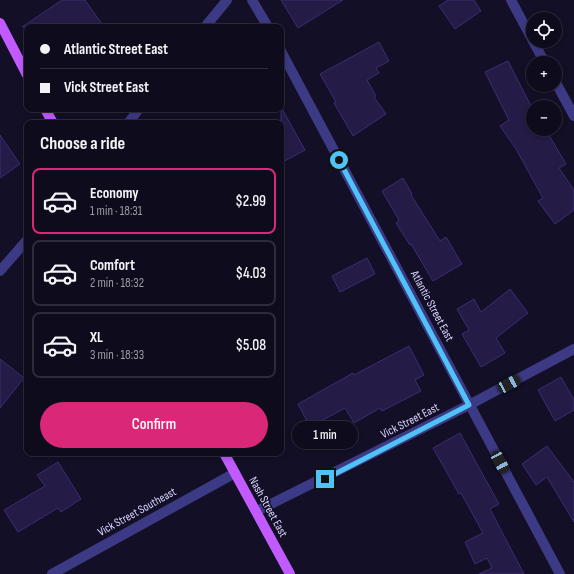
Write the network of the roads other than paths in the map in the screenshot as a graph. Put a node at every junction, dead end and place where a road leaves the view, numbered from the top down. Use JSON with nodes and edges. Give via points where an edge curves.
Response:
{"nodes":[{"id":1,"x":227,"y":0,"type":"edge"},
{"id":2,"x":252,"y":0,"type":"edge"},
{"id":3,"x":511,"y":0,"type":"edge"},
{"id":4,"x":0,"y":23,"type":"edge"},
{"id":5,"x":207,"y":24,"type":"edge"},
{"id":6,"x":266,"y":24,"type":"edge"},
{"id":7,"x":526,"y":28,"type":"edge"},
{"id":8,"x":284,"y":57,"type":"edge"},
{"id":9,"x":24,"y":69,"type":"edge"},
{"id":10,"x":561,"y":92,"type":"edge"},
{"id":11,"x":137,"y":112,"type":"edge"},
{"id":12,"x":574,"y":116,"type":"edge"},
{"id":13,"x":130,"y":120,"type":"edge"},
{"id":14,"x":24,"y":243,"type":"edge"},
{"id":15,"x":0,"y":271,"type":"edge"},
{"id":16,"x":574,"y":349,"type":"edge"},
{"id":17,"x":469,"y":405,"type":"junction"},
{"id":18,"x":226,"y":456,"type":"edge"},
{"id":19,"x":234,"y":473,"type":"junction"},
{"id":20,"x":257,"y":511,"type":"junction"},
{"id":21,"x":52,"y":574,"type":"edge"},
{"id":22,"x":290,"y":574,"type":"edge"},
{"id":23,"x":560,"y":574,"type":"edge"}],
"edges":[{"from":1,"to":5,"type":"street"},
{"from":2,"to":6,"type":"street"},
{"from":3,"to":7,"type":"street"},
{"from":4,"to":9,"type":"main road"},
{"from":8,"to":17,"type":"street","name":"Atlantic Street East"},
{"from":10,"to":12,"type":"street"},
{"from":11,"to":13,"type":"street"},
{"from":14,"to":15,"type":"street"},
{"from":16,"to":17,"type":"street","name":"Vick Street East"},
{"from":17,"to":20,"type":"street","name":"Vick Street East"},
{"from":17,"to":23,"type":"street","name":"Atlantic Street East"},
{"from":18,"to":19,"type":"main road","name":"Nash Street East"},
{"from":19,"to":20,"type":"main road","name":"Nash Street East"},
{"from":19,"to":21,"type":"street","name":"Vick Street Southeast"},
{"from":20,"to":22,"type":"main road","name":"Nash Street East"}]}
